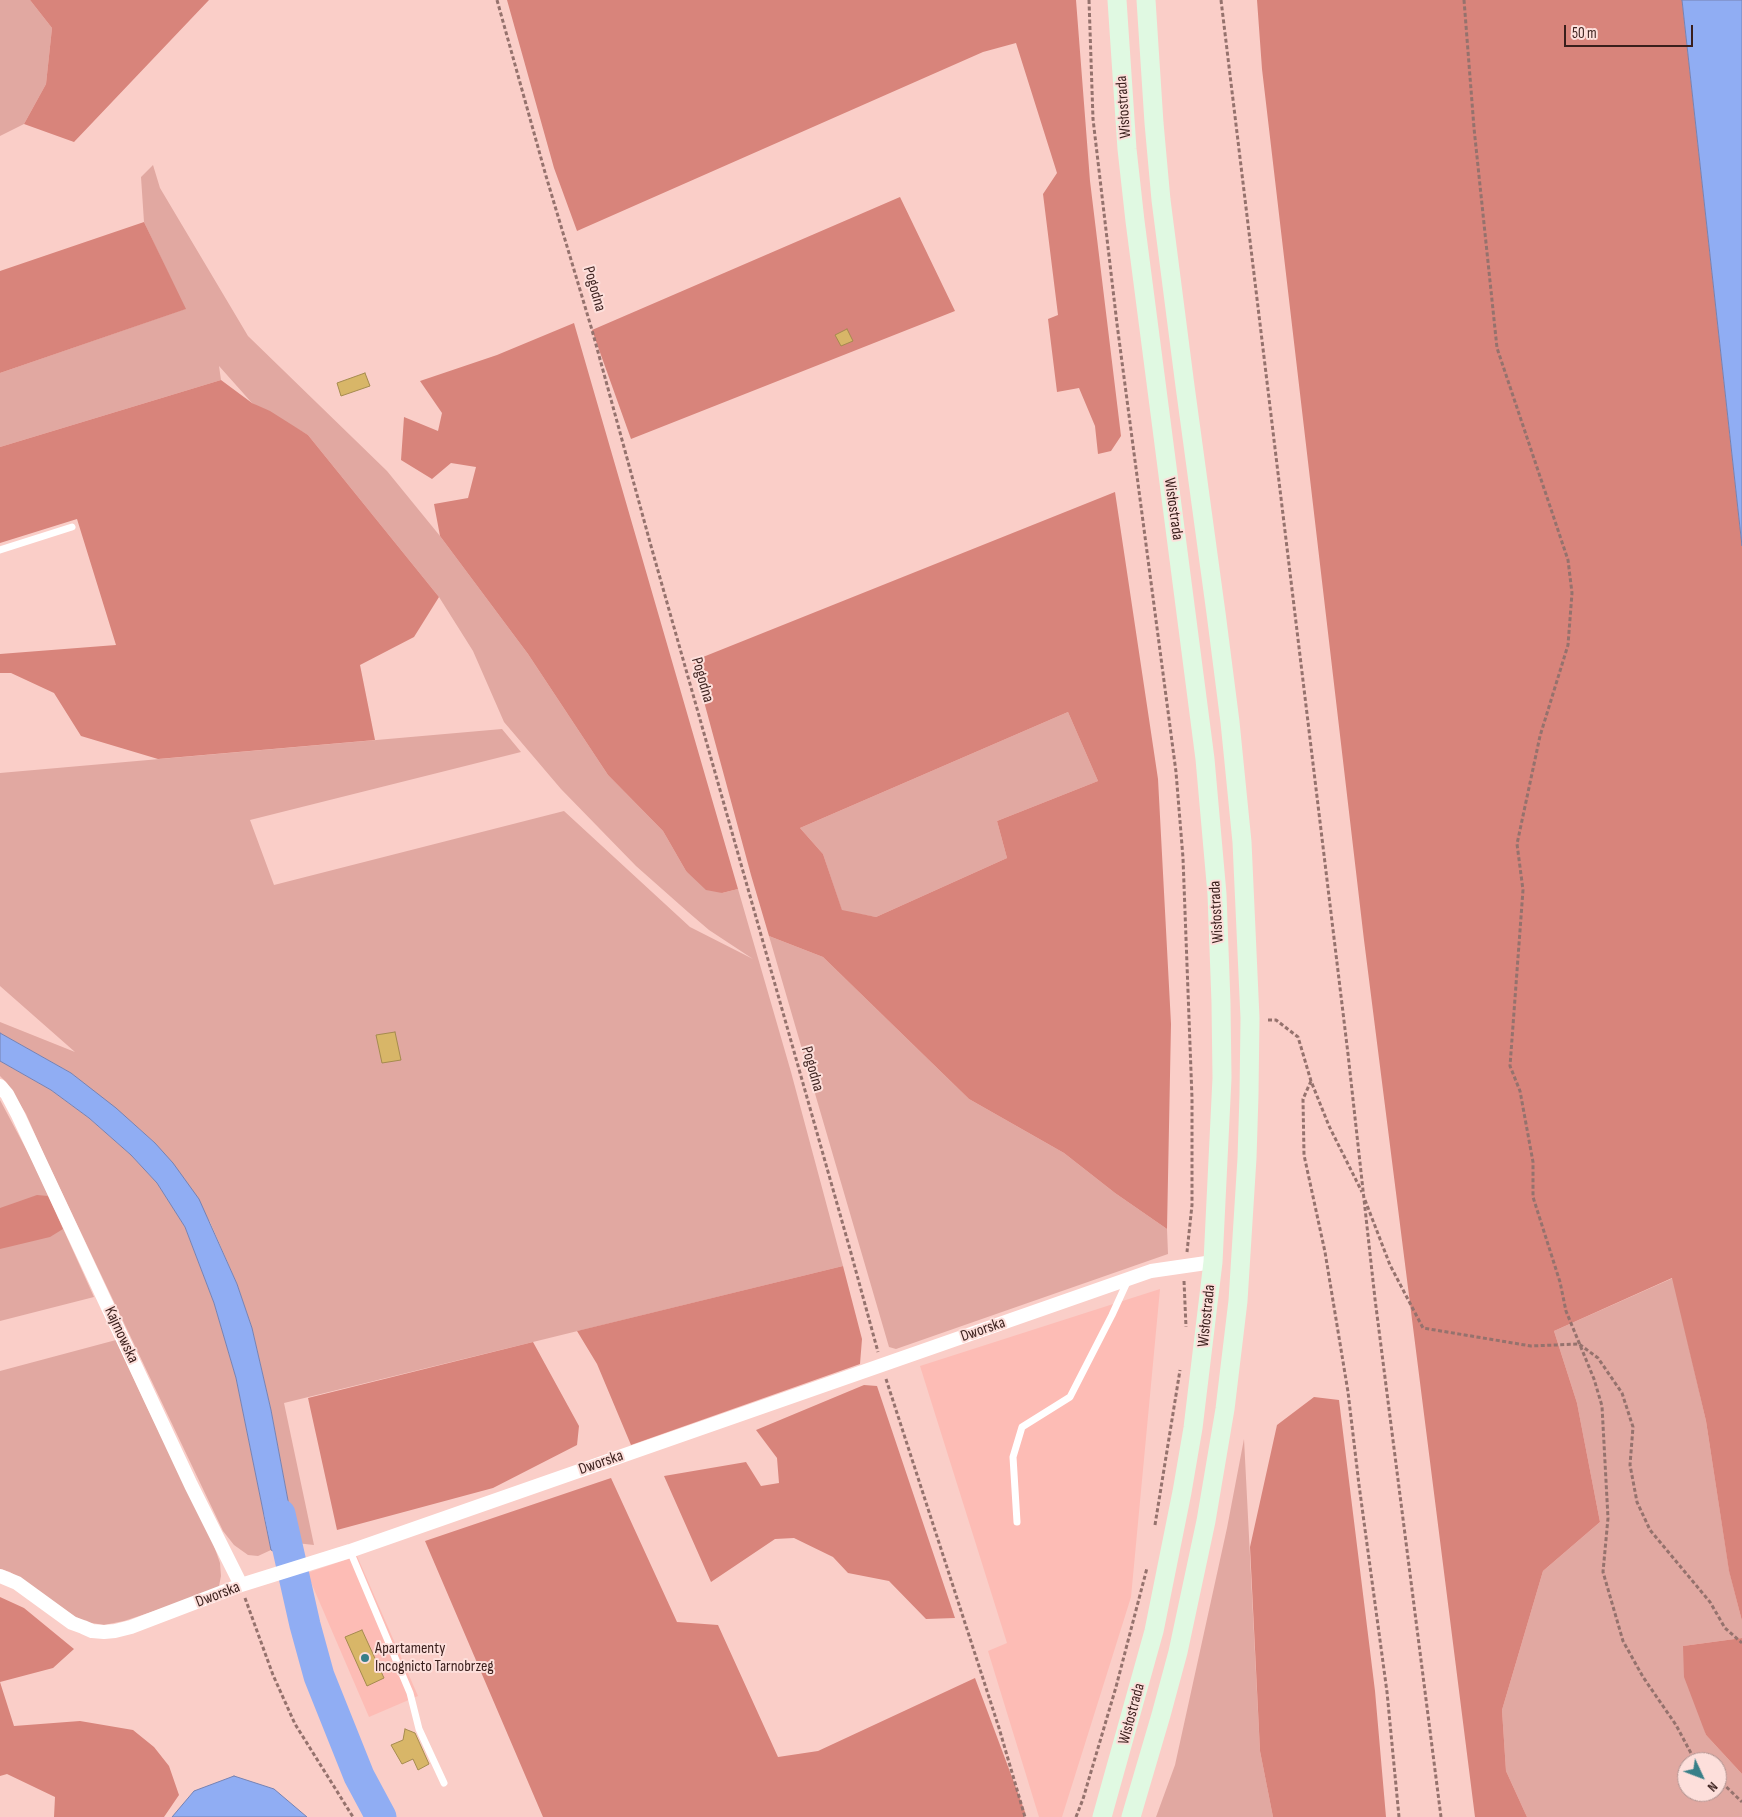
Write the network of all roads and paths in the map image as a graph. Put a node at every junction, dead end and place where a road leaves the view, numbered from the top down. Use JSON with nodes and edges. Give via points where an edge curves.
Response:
{"nodes":[{"id":1,"x":497,"y":0,"type":"edge"},
{"id":2,"x":1089,"y":0,"type":"edge"},
{"id":3,"x":1117,"y":0,"type":"edge"},
{"id":4,"x":1146,"y":0,"type":"edge"},
{"id":5,"x":1221,"y":0,"type":"edge"},
{"id":6,"x":1464,"y":0,"type":"edge"},
{"id":7,"x":72,"y":527,"type":"dead end"},
{"id":8,"x":0,"y":550,"type":"edge"},
{"id":9,"x":1250,"y":1018,"type":"junction"},
{"id":10,"x":1311,"y":1081,"type":"junction"},
{"id":11,"x":0,"y":1086,"type":"edge"},
{"id":12,"x":1363,"y":1194,"type":"junction"},
{"id":13,"x":1213,"y":1262,"type":"junction"},
{"id":14,"x":1240,"y":1262,"type":"junction"},
{"id":15,"x":1185,"y":1265,"type":"junction"},
{"id":16,"x":1128,"y":1279,"type":"junction"},
{"id":17,"x":1185,"y":1336,"type":"dead end"},
{"id":18,"x":1578,"y":1344,"type":"junction"},
{"id":19,"x":1181,"y":1364,"type":"dead end"},
{"id":20,"x":882,"y":1366,"type":"junction"},
{"id":21,"x":1017,"y":1522,"type":"dead end"},
{"id":22,"x":1154,"y":1535,"type":"dead end"},
{"id":23,"x":350,"y":1551,"type":"junction"},
{"id":24,"x":1148,"y":1563,"type":"dead end"},
{"id":25,"x":0,"y":1576,"type":"edge"},
{"id":26,"x":241,"y":1585,"type":"junction"},
{"id":27,"x":1742,"y":1643,"type":"edge"},
{"id":28,"x":1690,"y":1752,"type":"edge"},
{"id":29,"x":444,"y":1783,"type":"dead end"},
{"id":30,"x":1727,"y":1788,"type":"edge"},
{"id":31,"x":1742,"y":1802,"type":"edge"},
{"id":32,"x":353,"y":1817,"type":"edge"},
{"id":33,"x":1025,"y":1817,"type":"edge"},
{"id":34,"x":1076,"y":1817,"type":"edge"},
{"id":35,"x":1102,"y":1817,"type":"edge"},
{"id":36,"x":1131,"y":1817,"type":"edge"},
{"id":37,"x":1399,"y":1817,"type":"edge"},
{"id":38,"x":1441,"y":1817,"type":"edge"}],
"edges":[{"from":1,"to":20,"type":"path","name":"Pogodna"},
{"from":2,"to":15,"type":"path","via":[[1093,119],[1175,763],[1183,858],[1192,1098],[1192,1205]]},
{"from":3,"to":13,"type":"main road","name":"Wisłostrada","via":[[1135,221],[1198,698],[1217,894],[1222,1078]]},
{"from":4,"to":9,"type":"main road","name":"Wisłostrada","via":[[1161,200],[1231,732],[1242,842]]},
{"from":5,"to":12,"type":"path"},
{"from":6,"to":18,"type":"path","via":[[1497,348],[1568,560],[1572,593],[1568,645],[1540,736],[1517,844],[1523,890],[1510,1066],[1520,1091],[1530,1144],[1533,1197]]},
{"from":7,"to":8,"type":"lane"},
{"from":9,"to":10,"type":"path","via":[[1276,1020],[1298,1038]]},
{"from":9,"to":14,"type":"main road","name":"Wisłostrada","via":[[1247,1158]]},
{"from":10,"to":12,"type":"path"},
{"from":10,"to":37,"type":"path","via":[[1303,1099],[1304,1155],[1325,1252],[1348,1392],[1387,1692]]},
{"from":11,"to":26,"type":"street","name":"Kajmowska","via":[[18,1115]]},
{"from":12,"to":18,"type":"path","via":[[1390,1265],[1423,1328],[1531,1346]]},
{"from":12,"to":38,"type":"path"},
{"from":13,"to":14,"type":"main road"},
{"from":13,"to":15,"type":"street","name":"Dworska"},
{"from":13,"to":35,"type":"main road","name":"Wisłostrada","via":[[1193,1428],[1174,1531],[1154,1631]]},
{"from":14,"to":36,"type":"main road","name":"Wisłostrada","via":[[1225,1409],[1206,1521],[1178,1652]]},
{"from":15,"to":16,"type":"street","name":"Dworska"},
{"from":15,"to":17,"type":"path"},
{"from":16,"to":20,"type":"street","name":"Dworska"},
{"from":16,"to":21,"type":"lane","via":[[1070,1397],[1022,1427],[1013,1457]]},
{"from":18,"to":27,"type":"path","via":[[1598,1358],[1622,1393],[1633,1427],[1630,1464],[1637,1502],[1650,1530],[1710,1602],[1725,1628]]},
{"from":18,"to":28,"type":"path","via":[[1602,1406],[1608,1518],[1603,1572],[1623,1641]]},
{"from":19,"to":22,"type":"path"},
{"from":20,"to":23,"type":"street","name":"Dworska"},
{"from":20,"to":33,"type":"path","name":"Pogodna"},
{"from":23,"to":26,"type":"street","name":"Dworska"},
{"from":23,"to":29,"type":"lane","via":[[410,1693],[419,1729]]},
{"from":24,"to":34,"type":"path","via":[[1113,1696]]},
{"from":25,"to":26,"type":"street","name":"Dworska","via":[[17,1583],[72,1623],[104,1632],[131,1627]]},
{"from":26,"to":32,"type":"path","via":[[273,1675],[295,1724]]},
{"from":30,"to":31,"type":"path"}]}
